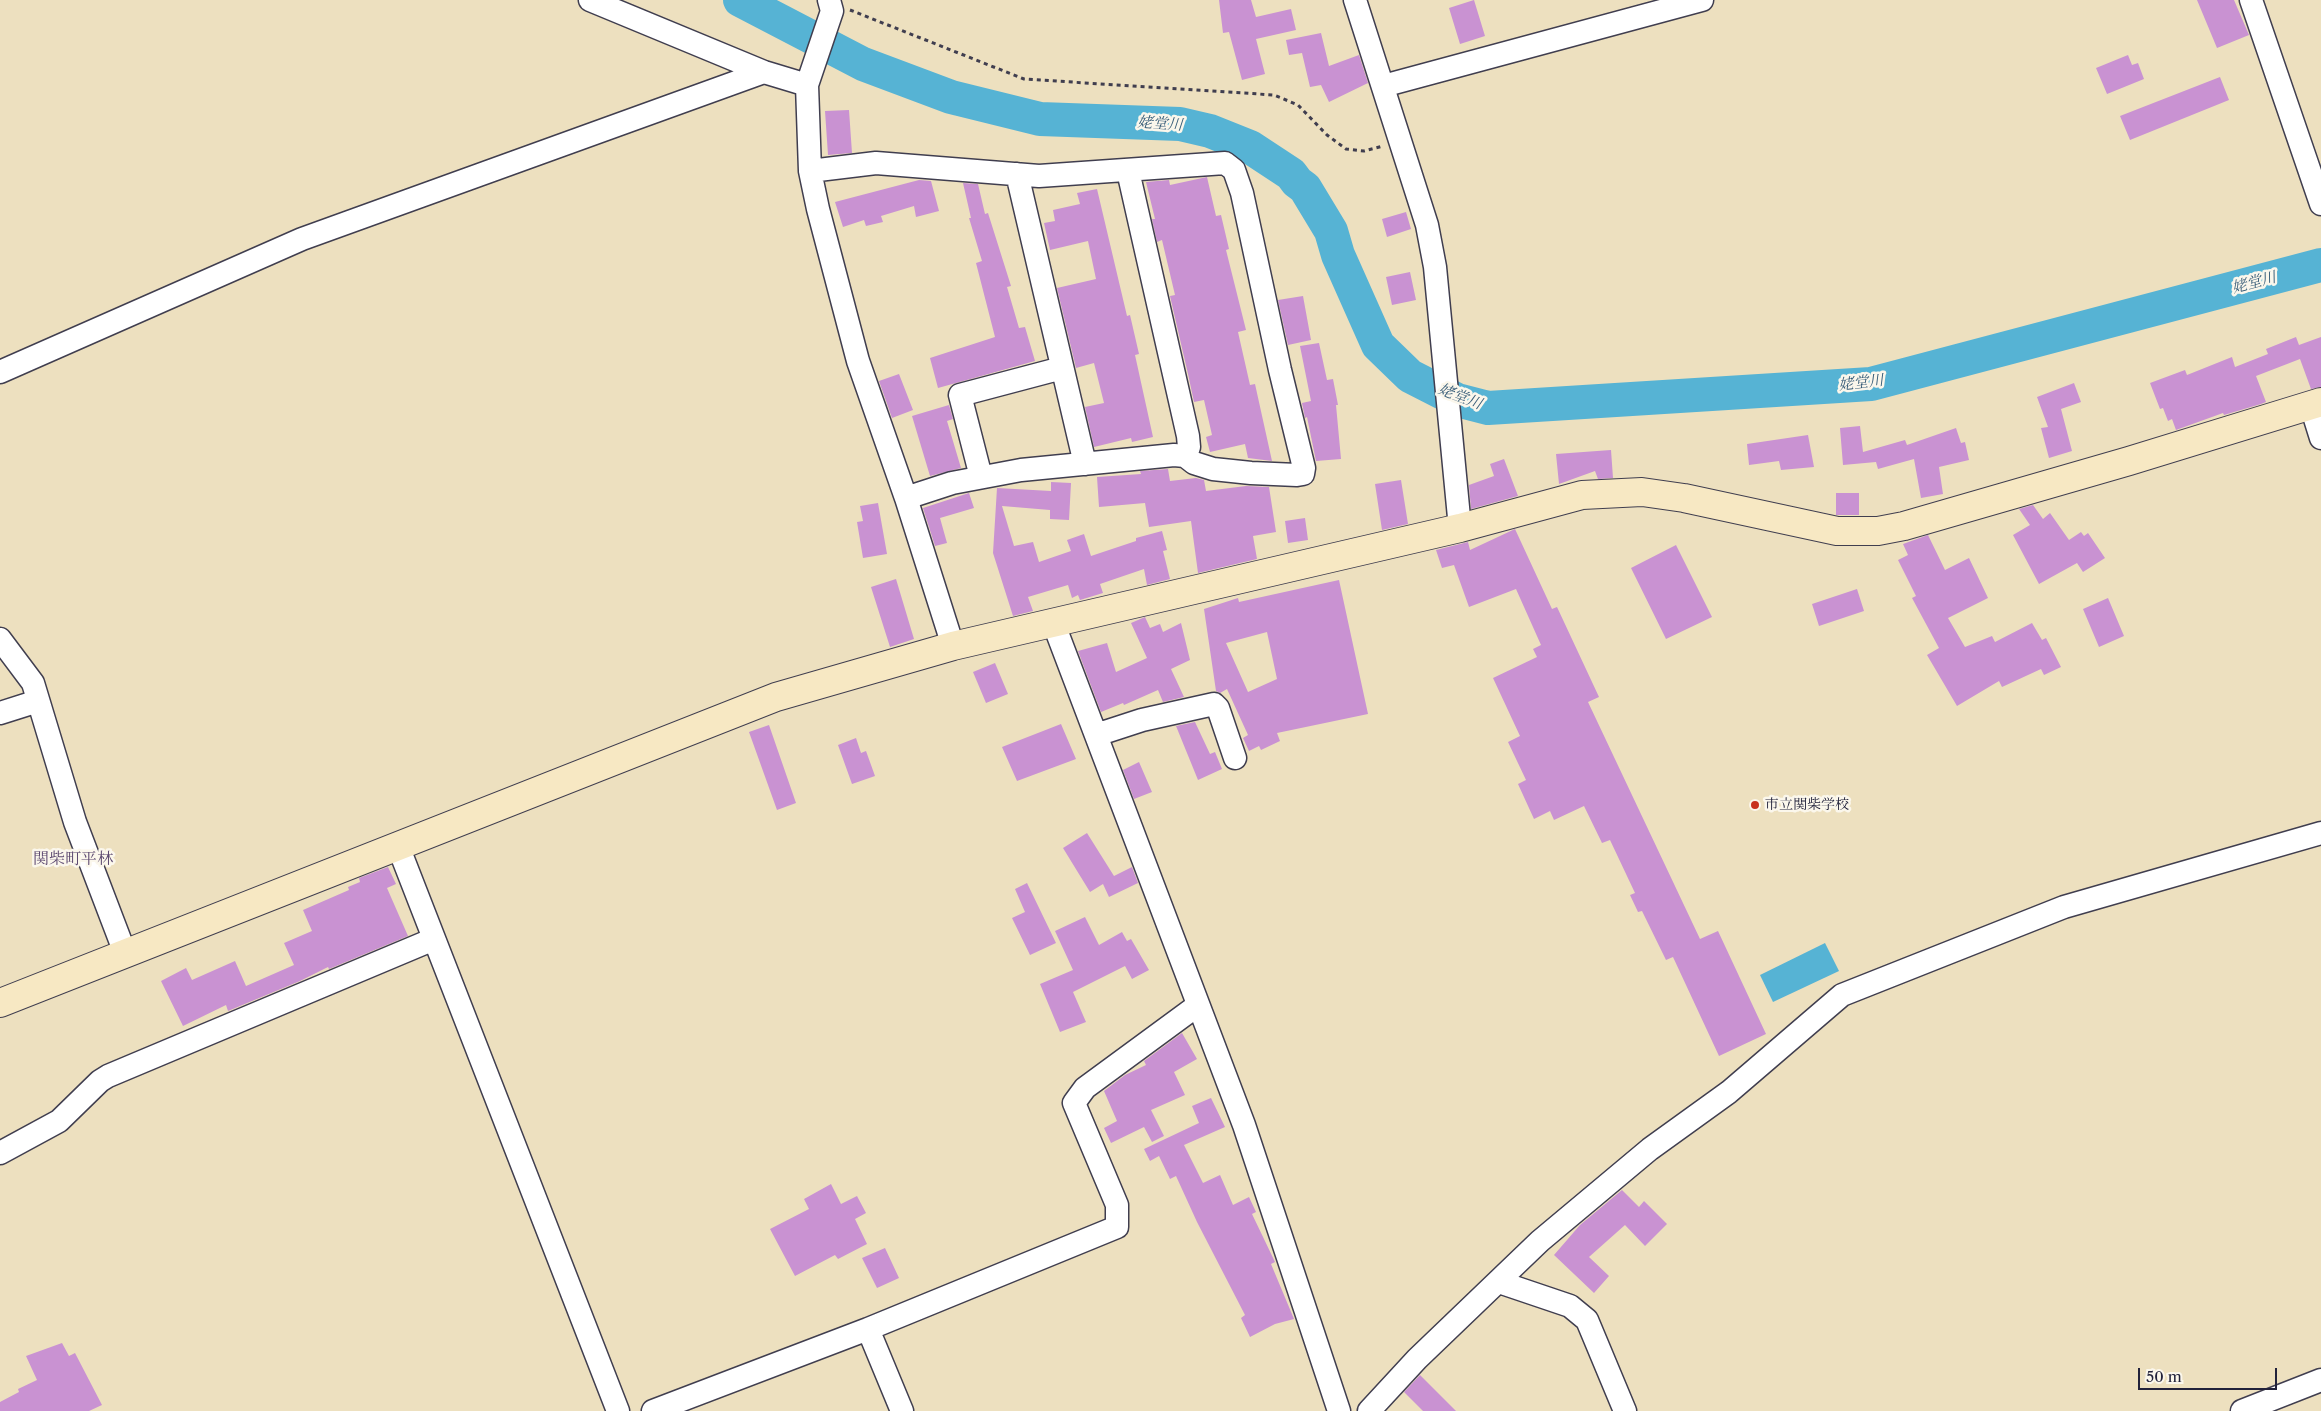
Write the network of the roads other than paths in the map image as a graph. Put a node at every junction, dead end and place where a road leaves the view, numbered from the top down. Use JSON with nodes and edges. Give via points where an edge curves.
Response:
{"nodes":[{"id":1,"x":590,"y":0,"type":"edge"},
{"id":2,"x":1354,"y":0,"type":"edge"},
{"id":3,"x":1702,"y":0,"type":"edge"},
{"id":4,"x":2251,"y":0,"type":"edge"},
{"id":5,"x":830,"y":4,"type":"edge"},
{"id":6,"x":764,"y":72,"type":"junction"},
{"id":7,"x":809,"y":79,"type":"junction"},
{"id":8,"x":1383,"y":86,"type":"junction"},
{"id":9,"x":810,"y":171,"type":"junction"},
{"id":10,"x":1128,"y":171,"type":"junction"},
{"id":11,"x":1017,"y":174,"type":"junction"},
{"id":12,"x":2321,"y":204,"type":"edge"},
{"id":13,"x":1062,"y":368,"type":"junction"},
{"id":14,"x":0,"y":372,"type":"edge"},
{"id":15,"x":2316,"y":404,"type":"edge"},
{"id":16,"x":2321,"y":438,"type":"edge"},
{"id":17,"x":1185,"y":456,"type":"junction"},
{"id":18,"x":1086,"y":464,"type":"junction"},
{"id":19,"x":981,"y":477,"type":"junction"},
{"id":20,"x":906,"y":498,"type":"junction"},
{"id":21,"x":1460,"y":528,"type":"junction"},
{"id":22,"x":1053,"y":622,"type":"junction"},
{"id":23,"x":0,"y":639,"type":"edge"},
{"id":24,"x":953,"y":646,"type":"junction"},
{"id":25,"x":38,"y":701,"type":"junction"},
{"id":26,"x":0,"y":712,"type":"edge"},
{"id":27,"x":1096,"y":735,"type":"junction"},
{"id":28,"x":1235,"y":758,"type":"dead end"},
{"id":29,"x":2321,"y":833,"type":"edge"},
{"id":30,"x":398,"y":846,"type":"junction"},
{"id":31,"x":434,"y":939,"type":"junction"},
{"id":32,"x":125,"y":953,"type":"junction"},
{"id":33,"x":0,"y":1003,"type":"edge"},
{"id":34,"x":1198,"y":1005,"type":"junction"},
{"id":35,"x":0,"y":1153,"type":"edge"},
{"id":36,"x":1499,"y":1282,"type":"junction"},
{"id":37,"x":868,"y":1329,"type":"junction"},
{"id":38,"x":2321,"y":1380,"type":"edge"},
{"id":39,"x":618,"y":1411,"type":"edge"},
{"id":40,"x":653,"y":1411,"type":"edge"},
{"id":41,"x":902,"y":1411,"type":"edge"},
{"id":42,"x":1339,"y":1411,"type":"edge"},
{"id":43,"x":1369,"y":1411,"type":"edge"},
{"id":44,"x":1624,"y":1411,"type":"edge"},
{"id":45,"x":2242,"y":1411,"type":"edge"}],
"edges":[{"from":1,"to":6,"type":"street"},
{"from":2,"to":8,"type":"street"},
{"from":3,"to":8,"type":"street"},
{"from":4,"to":12,"type":"street"},
{"from":5,"to":7,"type":"street"},
{"from":6,"to":7,"type":"street"},
{"from":6,"to":14,"type":"street","via":[[302,239]]},
{"from":7,"to":9,"type":"street"},
{"from":8,"to":21,"type":"street","via":[[1427,225],[1435,267]]},
{"from":9,"to":11,"type":"street","via":[[876,163]]},
{"from":9,"to":20,"type":"street","via":[[858,361]]},
{"from":10,"to":11,"type":"street"},
{"from":10,"to":17,"type":"street","via":[[1188,436],[1189,447]]},
{"from":10,"to":17,"type":"street","via":[[1225,164],[1234,170],[1242,193],[1304,468],[1302,474],[1296,475],[1251,473],[1213,469],[1194,463]]},
{"from":11,"to":13,"type":"street"},
{"from":13,"to":18,"type":"street"},
{"from":13,"to":19,"type":"street","via":[[960,395]]},
{"from":15,"to":16,"type":"street"},
{"from":15,"to":21,"type":"street","via":[[1922,521],[1878,531],[1837,531],[1684,498],[1623,492],[1582,495]]},
{"from":17,"to":18,"type":"street"},
{"from":18,"to":19,"type":"street"},
{"from":19,"to":20,"type":"street"},
{"from":20,"to":24,"type":"street"},
{"from":21,"to":22,"type":"street"},
{"from":22,"to":24,"type":"street"},
{"from":22,"to":27,"type":"street"},
{"from":23,"to":25,"type":"street","via":[[33,683]]},
{"from":24,"to":30,"type":"street","via":[[776,697]]},
{"from":25,"to":26,"type":"street"},
{"from":25,"to":32,"type":"street","via":[[76,822]]},
{"from":27,"to":28,"type":"street","via":[[1142,720],[1214,704]]},
{"from":27,"to":34,"type":"street"},
{"from":29,"to":36,"type":"street","via":[[2064,907],[1842,995],[1718,1102],[1624,1170],[1540,1241]]},
{"from":30,"to":31,"type":"street"},
{"from":30,"to":32,"type":"street"},
{"from":31,"to":35,"type":"street","via":[[108,1076],[59,1120]]},
{"from":31,"to":39,"type":"street"},
{"from":32,"to":33,"type":"street"},
{"from":34,"to":37,"type":"street","via":[[1091,1083],[1074,1103],[1117,1205],[1117,1227]]},
{"from":34,"to":42,"type":"street","via":[[1244,1125]]},
{"from":36,"to":43,"type":"street","via":[[1477,1300]]},
{"from":36,"to":44,"type":"street","via":[[1570,1306],[1587,1320]]},
{"from":37,"to":40,"type":"street"},
{"from":37,"to":41,"type":"street"},
{"from":38,"to":45,"type":"street"}]}
